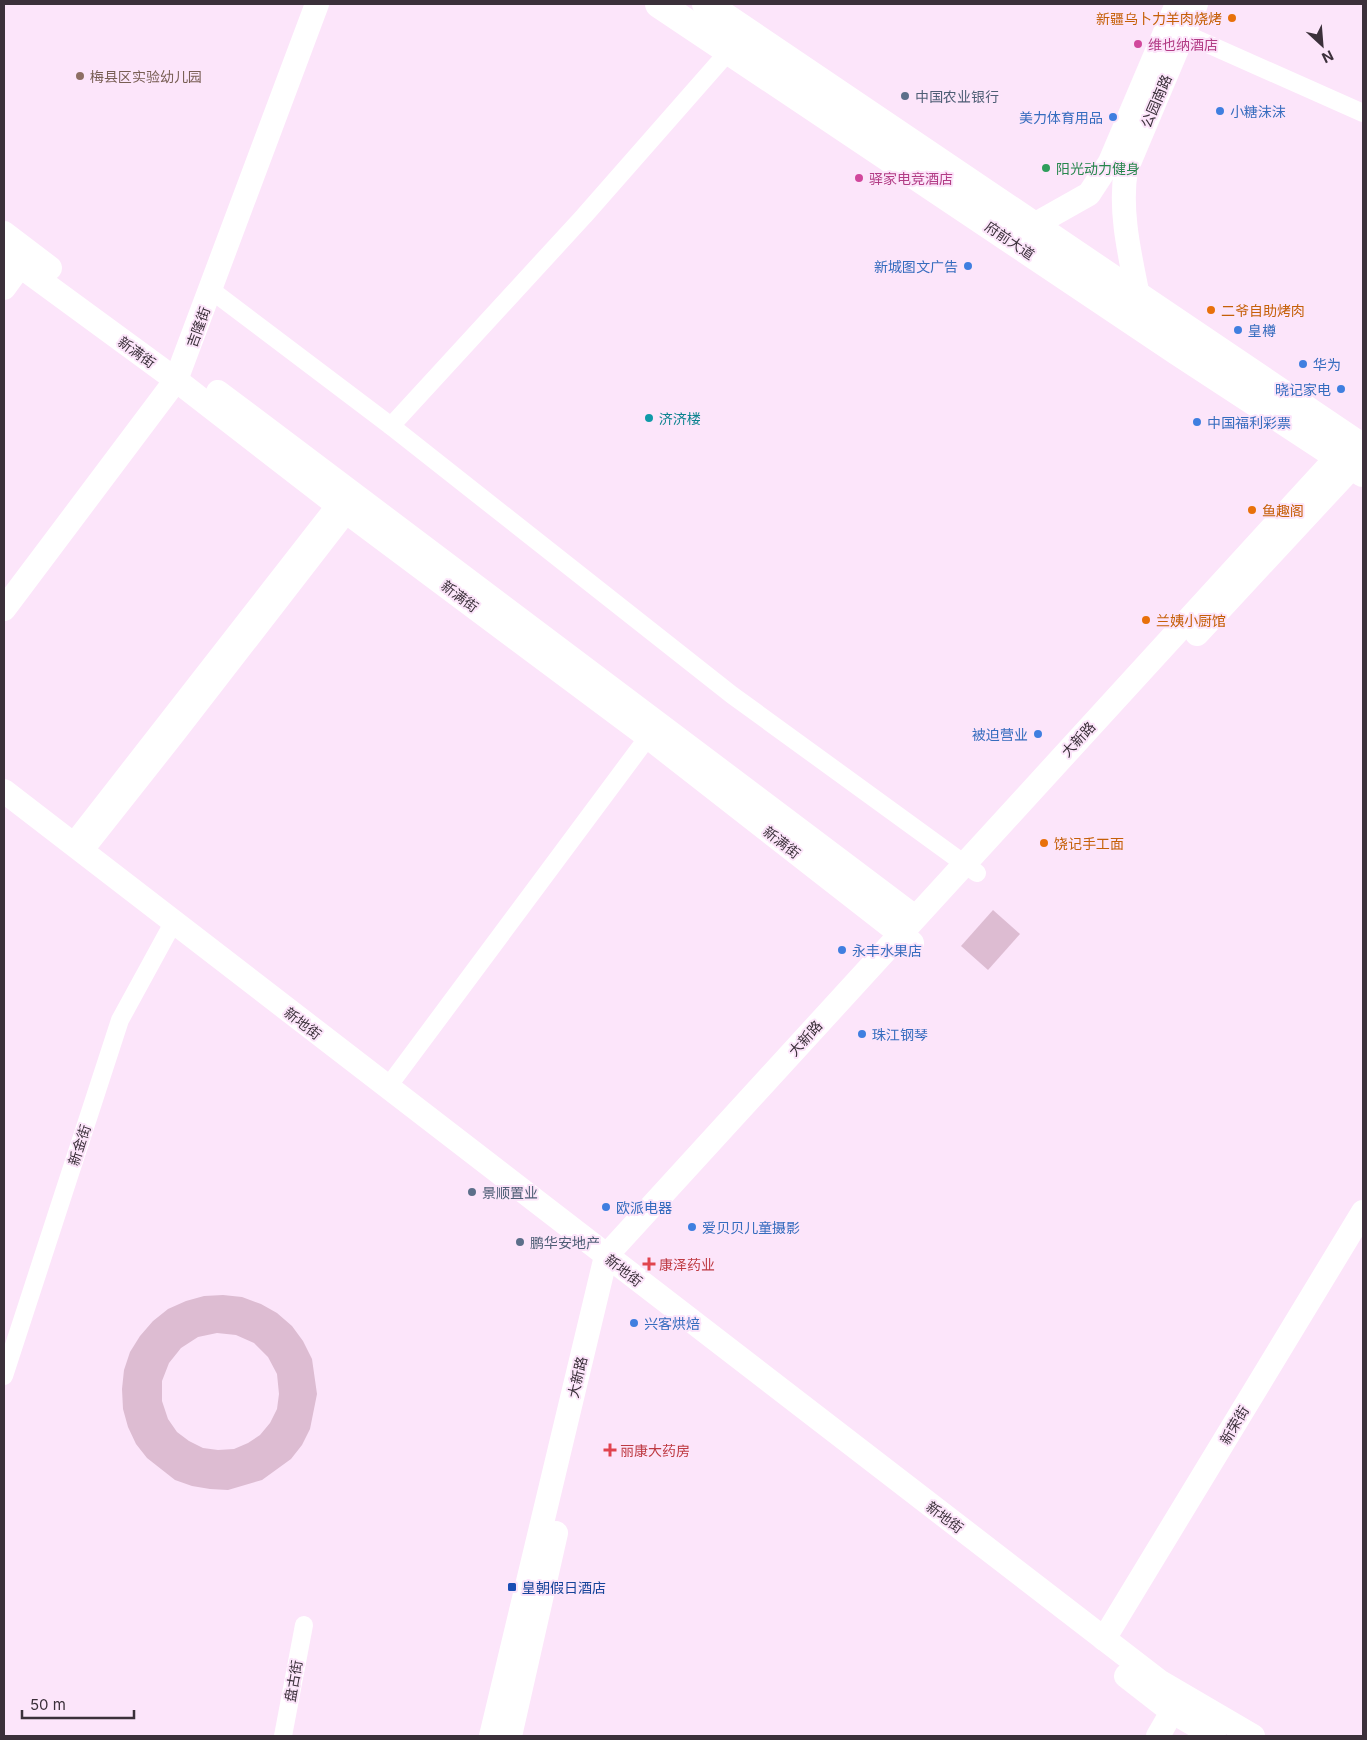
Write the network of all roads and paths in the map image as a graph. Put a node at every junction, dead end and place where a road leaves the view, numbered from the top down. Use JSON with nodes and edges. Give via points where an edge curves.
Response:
{"nodes":[{"id":1,"x":304,"y":4,"type":"edge"},
{"id":2,"x":317,"y":4,"type":"edge"},
{"id":3,"x":659,"y":4,"type":"edge"},
{"id":4,"x":706,"y":4,"type":"edge"},
{"id":5,"x":1177,"y":4,"type":"edge"},
{"id":6,"x":1196,"y":4,"type":"edge"},
{"id":7,"x":1177,"y":30,"type":"junction"},
{"id":8,"x":729,"y":50,"type":"junction"},
{"id":9,"x":1363,"y":113,"type":"edge"},
{"id":10,"x":1118,"y":166,"type":"junction"},
{"id":11,"x":1034,"y":225,"type":"junction"},
{"id":12,"x":4,"y":233,"type":"edge"},
{"id":13,"x":10,"y":264,"type":"edge"},
{"id":14,"x":4,"y":288,"type":"edge"},
{"id":15,"x":211,"y":290,"type":"junction"},
{"id":16,"x":1138,"y":296,"type":"junction"},
{"id":17,"x":175,"y":369,"type":"junction"},
{"id":18,"x":391,"y":426,"type":"junction"},
{"id":19,"x":1354,"y":461,"type":"edge"},
{"id":20,"x":342,"y":509,"type":"junction"},
{"id":21,"x":4,"y":585,"type":"edge"},
{"id":22,"x":4,"y":609,"type":"edge"},
{"id":23,"x":648,"y":737,"type":"junction"},
{"id":24,"x":4,"y":791,"type":"edge"},
{"id":25,"x":4,"y":812,"type":"edge"},
{"id":26,"x":77,"y":848,"type":"junction"},
{"id":27,"x":977,"y":873,"type":"junction"},
{"id":28,"x":915,"y":917,"type":"junction"},
{"id":29,"x":173,"y":923,"type":"junction"},
{"id":30,"x":912,"y":943,"type":"junction"},
{"id":31,"x":387,"y":1088,"type":"junction"},
{"id":32,"x":1363,"y":1212,"type":"edge"},
{"id":33,"x":612,"y":1261,"type":"junction"},
{"id":34,"x":4,"y":1376,"type":"edge"},
{"id":35,"x":304,"y":1625,"type":"dead end"},
{"id":36,"x":1104,"y":1639,"type":"junction"},
{"id":37,"x":1191,"y":1700,"type":"junction"},
{"id":38,"x":283,"y":1736,"type":"edge"},
{"id":39,"x":491,"y":1736,"type":"edge"},
{"id":40,"x":510,"y":1736,"type":"edge"},
{"id":41,"x":1158,"y":1736,"type":"edge"},
{"id":42,"x":1182,"y":1736,"type":"edge"},
{"id":43,"x":1214,"y":1736,"type":"edge"},
{"id":44,"x":1253,"y":1736,"type":"edge"}],
"edges":[{"from":1,"to":17,"type":"street","name":"吉隆街","via":[[201,280]]},
{"from":2,"to":15,"type":"street","name":"吉隆街"},
{"from":3,"to":8,"type":"main road","name":"府前大道"},
{"from":4,"to":11,"type":"main road","name":"府前大道"},
{"from":5,"to":7,"type":"street","name":"公园南路"},
{"from":6,"to":7,"type":"street","name":"公园南路"},
{"from":7,"to":9,"type":"street"},
{"from":7,"to":10,"type":"street","name":"公园南路"},
{"from":8,"to":18,"type":"street","via":[[584,216]]},
{"from":8,"to":19,"type":"main road","name":"府前大道","via":[[1168,346]]},
{"from":10,"to":11,"type":"street","via":[[1089,194]]},
{"from":10,"to":16,"type":"street","via":[[1124,183],[1129,251]]},
{"from":11,"to":16,"type":"main road","name":"府前大道"},
{"from":12,"to":17,"type":"street","name":"新满街"},
{"from":13,"to":14,"type":"street"},
{"from":13,"to":17,"type":"street","name":"新满街"},
{"from":15,"to":17,"type":"street","name":"吉隆街"},
{"from":15,"to":18,"type":"street"},
{"from":16,"to":19,"type":"main road","name":"府前大道"},
{"from":17,"to":20,"type":"street","name":"新满街"},
{"from":17,"to":21,"type":"street","name":"吉隆街"},
{"from":17,"to":22,"type":"street","name":"吉隆街"},
{"from":17,"to":28,"type":"street","name":"新满街"},
{"from":18,"to":27,"type":"street","via":[[732,696]]},
{"from":19,"to":27,"type":"street","name":"大新路"},
{"from":19,"to":28,"type":"street","name":"大新路"},
{"from":20,"to":23,"type":"street","name":"新满街"},
{"from":20,"to":26,"type":"street"},
{"from":23,"to":30,"type":"street","name":"新满街"},
{"from":23,"to":31,"type":"street"},
{"from":24,"to":26,"type":"street","name":"新地街"},
{"from":25,"to":43,"type":"street","name":"新地街","via":[[1171,1711]]},
{"from":26,"to":29,"type":"street","name":"新地街"},
{"from":27,"to":30,"type":"street","name":"大新路"},
{"from":28,"to":33,"type":"street","name":"大新路"},
{"from":29,"to":31,"type":"street","name":"新地街"},
{"from":29,"to":34,"type":"street","name":"新金街","via":[[120,1020]]},
{"from":30,"to":33,"type":"street","name":"大新路"},
{"from":31,"to":33,"type":"street","name":"新地街"},
{"from":32,"to":36,"type":"street","name":"新荣街"},
{"from":33,"to":36,"type":"street","name":"新地街"},
{"from":33,"to":39,"type":"street","name":"大新路"},
{"from":33,"to":40,"type":"street","name":"大新路"},
{"from":35,"to":38,"type":"street","name":"盘古街"},
{"from":36,"to":37,"type":"street","name":"新地街"},
{"from":37,"to":41,"type":"street"},
{"from":37,"to":42,"type":"street"},
{"from":37,"to":44,"type":"street","name":"新地街"}]}
